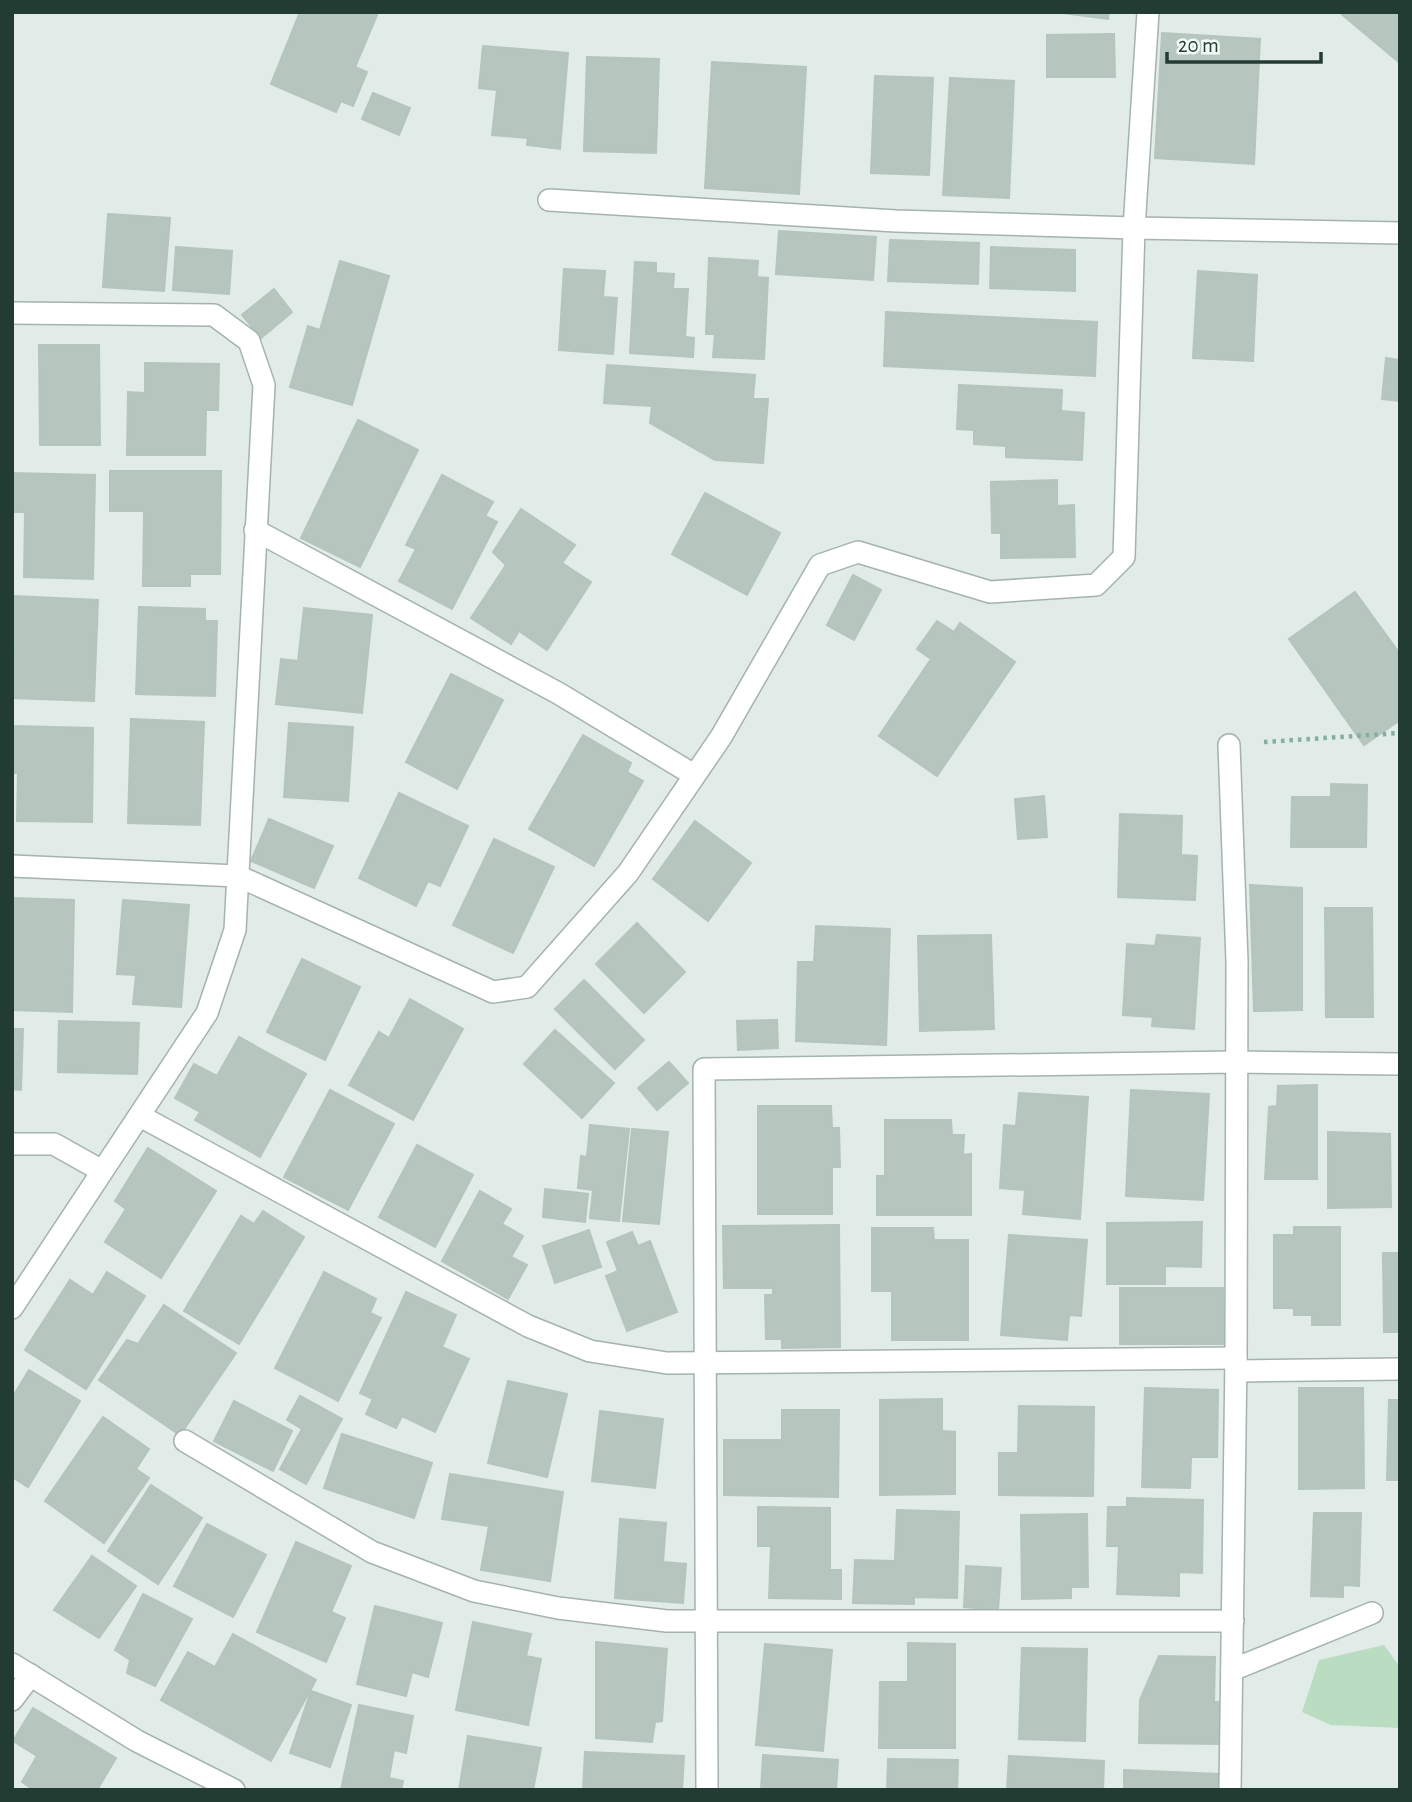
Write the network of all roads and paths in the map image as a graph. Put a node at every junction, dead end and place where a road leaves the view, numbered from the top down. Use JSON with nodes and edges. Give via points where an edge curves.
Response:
{"nodes":[{"id":1,"x":1148,"y":12,"type":"edge"},
{"id":2,"x":549,"y":200,"type":"dead end"},
{"id":3,"x":1134,"y":228,"type":"junction"},
{"id":4,"x":1400,"y":233,"type":"edge"},
{"id":5,"x":12,"y":313,"type":"edge"},
{"id":6,"x":255,"y":530,"type":"junction"},
{"id":7,"x":1400,"y":733,"type":"edge"},
{"id":8,"x":1229,"y":745,"type":"joint"},
{"id":9,"x":694,"y":775,"type":"junction"},
{"id":10,"x":12,"y":866,"type":"edge"},
{"id":11,"x":238,"y":876,"type":"junction"},
{"id":12,"x":1237,"y":1062,"type":"junction"},
{"id":13,"x":1400,"y":1064,"type":"edge"},
{"id":14,"x":140,"y":1116,"type":"junction"},
{"id":15,"x":12,"y":1144,"type":"edge"},
{"id":16,"x":102,"y":1171,"type":"junction"},
{"id":17,"x":12,"y":1308,"type":"edge"},
{"id":18,"x":704,"y":1363,"type":"junction"},
{"id":19,"x":1236,"y":1365,"type":"junction"},
{"id":20,"x":1400,"y":1369,"type":"edge"},
{"id":21,"x":185,"y":1441,"type":"dead end"},
{"id":22,"x":1372,"y":1613,"type":"dead end"},
{"id":23,"x":705,"y":1621,"type":"junction"},
{"id":24,"x":1233,"y":1621,"type":"junction"},
{"id":25,"x":12,"y":1664,"type":"edge"},
{"id":26,"x":1232,"y":1670,"type":"junction"},
{"id":27,"x":31,"y":1675,"type":"junction"},
{"id":28,"x":12,"y":1700,"type":"edge"},
{"id":29,"x":234,"y":1790,"type":"edge"},
{"id":30,"x":707,"y":1790,"type":"edge"},
{"id":31,"x":1230,"y":1790,"type":"edge"}],
"edges":[{"from":1,"to":3,"type":"street"},
{"from":2,"to":3,"type":"street","via":[[896,221]]},
{"from":3,"to":4,"type":"street"},
{"from":3,"to":9,"type":"street","via":[[1124,557],[1096,585],[990,592],[858,552],[820,565]]},
{"from":5,"to":6,"type":"street","via":[[214,315],[249,341],[264,385]]},
{"from":6,"to":9,"type":"street","via":[[558,693]]},
{"from":6,"to":11,"type":"street"},
{"from":7,"to":8,"type":"path"},
{"from":8,"to":12,"type":"street"},
{"from":9,"to":11,"type":"street","via":[[628,873],[527,987],[494,992]]},
{"from":10,"to":11,"type":"street"},
{"from":11,"to":14,"type":"street","via":[[235,930],[207,1013]]},
{"from":12,"to":13,"type":"street"},
{"from":12,"to":18,"type":"street","via":[[704,1069]]},
{"from":12,"to":19,"type":"street"},
{"from":14,"to":16,"type":"street"},
{"from":14,"to":18,"type":"street","via":[[528,1326],[590,1352],[667,1363]]},
{"from":15,"to":16,"type":"street","via":[[54,1144]]},
{"from":16,"to":17,"type":"street"},
{"from":18,"to":19,"type":"street"},
{"from":18,"to":23,"type":"street"},
{"from":19,"to":20,"type":"street"},
{"from":19,"to":24,"type":"street"},
{"from":21,"to":23,"type":"street","via":[[372,1552],[474,1591],[558,1608]]},
{"from":22,"to":26,"type":"street"},
{"from":23,"to":24,"type":"street"},
{"from":23,"to":30,"type":"street"},
{"from":24,"to":26,"type":"street"},
{"from":25,"to":27,"type":"street"},
{"from":26,"to":31,"type":"street"},
{"from":27,"to":28,"type":"street"},
{"from":27,"to":29,"type":"street","via":[[137,1741]]}]}
